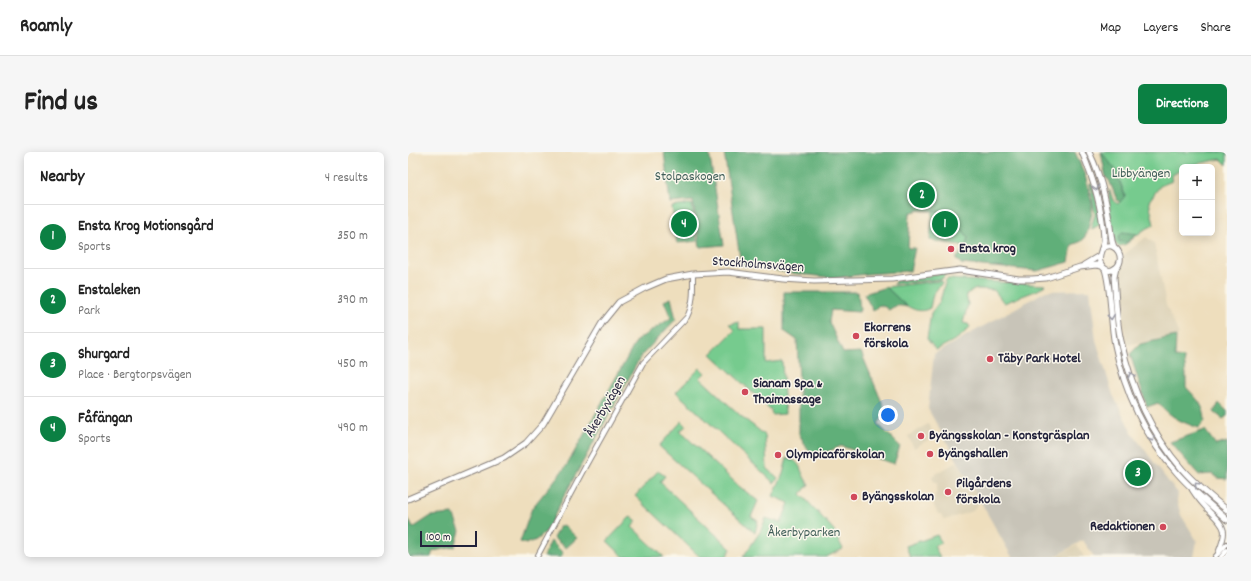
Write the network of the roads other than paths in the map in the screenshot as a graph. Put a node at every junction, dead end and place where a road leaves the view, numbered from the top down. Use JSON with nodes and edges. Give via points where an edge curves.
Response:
{"nodes":[{"id":1,"x":1082,"y":152,"type":"edge"},
{"id":2,"x":1089,"y":152,"type":"edge"},
{"id":3,"x":1114,"y":247,"type":"junction"},
{"id":4,"x":1102,"y":249,"type":"junction"},
{"id":5,"x":1099,"y":256,"type":"junction"},
{"id":6,"x":1080,"y":267,"type":"junction"},
{"id":7,"x":1104,"y":268,"type":"junction"},
{"id":8,"x":1116,"y":268,"type":"junction"},
{"id":9,"x":693,"y":274,"type":"junction"},
{"id":10,"x":1188,"y":485,"type":"junction"},
{"id":11,"x":408,"y":499,"type":"edge"},
{"id":12,"x":1227,"y":510,"type":"edge"},
{"id":13,"x":1227,"y":520,"type":"edge"},
{"id":14,"x":1227,"y":544,"type":"edge"},
{"id":15,"x":1227,"y":550,"type":"edge"},
{"id":16,"x":1227,"y":553,"type":"edge"},
{"id":17,"x":1219,"y":556,"type":"edge"},
{"id":18,"x":537,"y":557,"type":"edge"}],
"edges":[{"from":1,"to":4,"type":"main road","one_way":true,"via":[[1101,208],[1104,242]]},
{"from":2,"to":3,"type":"main road","via":[[1105,196]]},
{"from":3,"to":4,"type":"main road","via":[[1106,246]]},
{"from":3,"to":8,"type":"main road","via":[[1120,256]]},
{"from":4,"to":5,"type":"main road"},
{"from":5,"to":6,"type":"main road","name":"Stockholmsvägen"},
{"from":5,"to":7,"type":"main road"},
{"from":6,"to":7,"type":"main road","name":"Stockholmsvägen","via":[[1096,265]]},
{"from":6,"to":9,"type":"main road","name":"Stockholmsvägen","via":[[1046,278],[1032,279],[960,270],[892,279],[814,281],[728,272]]},
{"from":7,"to":8,"type":"main road","via":[[1109,271]]},
{"from":7,"to":10,"type":"main road","one_way":true,"via":[[1108,278],[1115,346],[1129,392],[1150,435],[1166,460]]},
{"from":12,"to":8,"type":"main road","one_way":true,"via":[[1182,469],[1154,430],[1143,409],[1120,340],[1114,277]]},
{"from":9,"to":11,"type":"main road","name":"Stockholmsvägen","via":[[666,279],[619,302],[595,332],[543,424],[526,443],[504,458]]},
{"from":9,"to":18,"type":"street","name":"Åkerbyvägen","via":[[690,310],[644,363]]},
{"from":10,"to":13,"type":"main road"},
{"from":10,"to":17,"type":"street","via":[[1196,497],[1224,523],[1226,536]]},
{"from":14,"to":17,"type":"street"},
{"from":15,"to":17,"type":"street"},
{"from":16,"to":17,"type":"street"}]}
